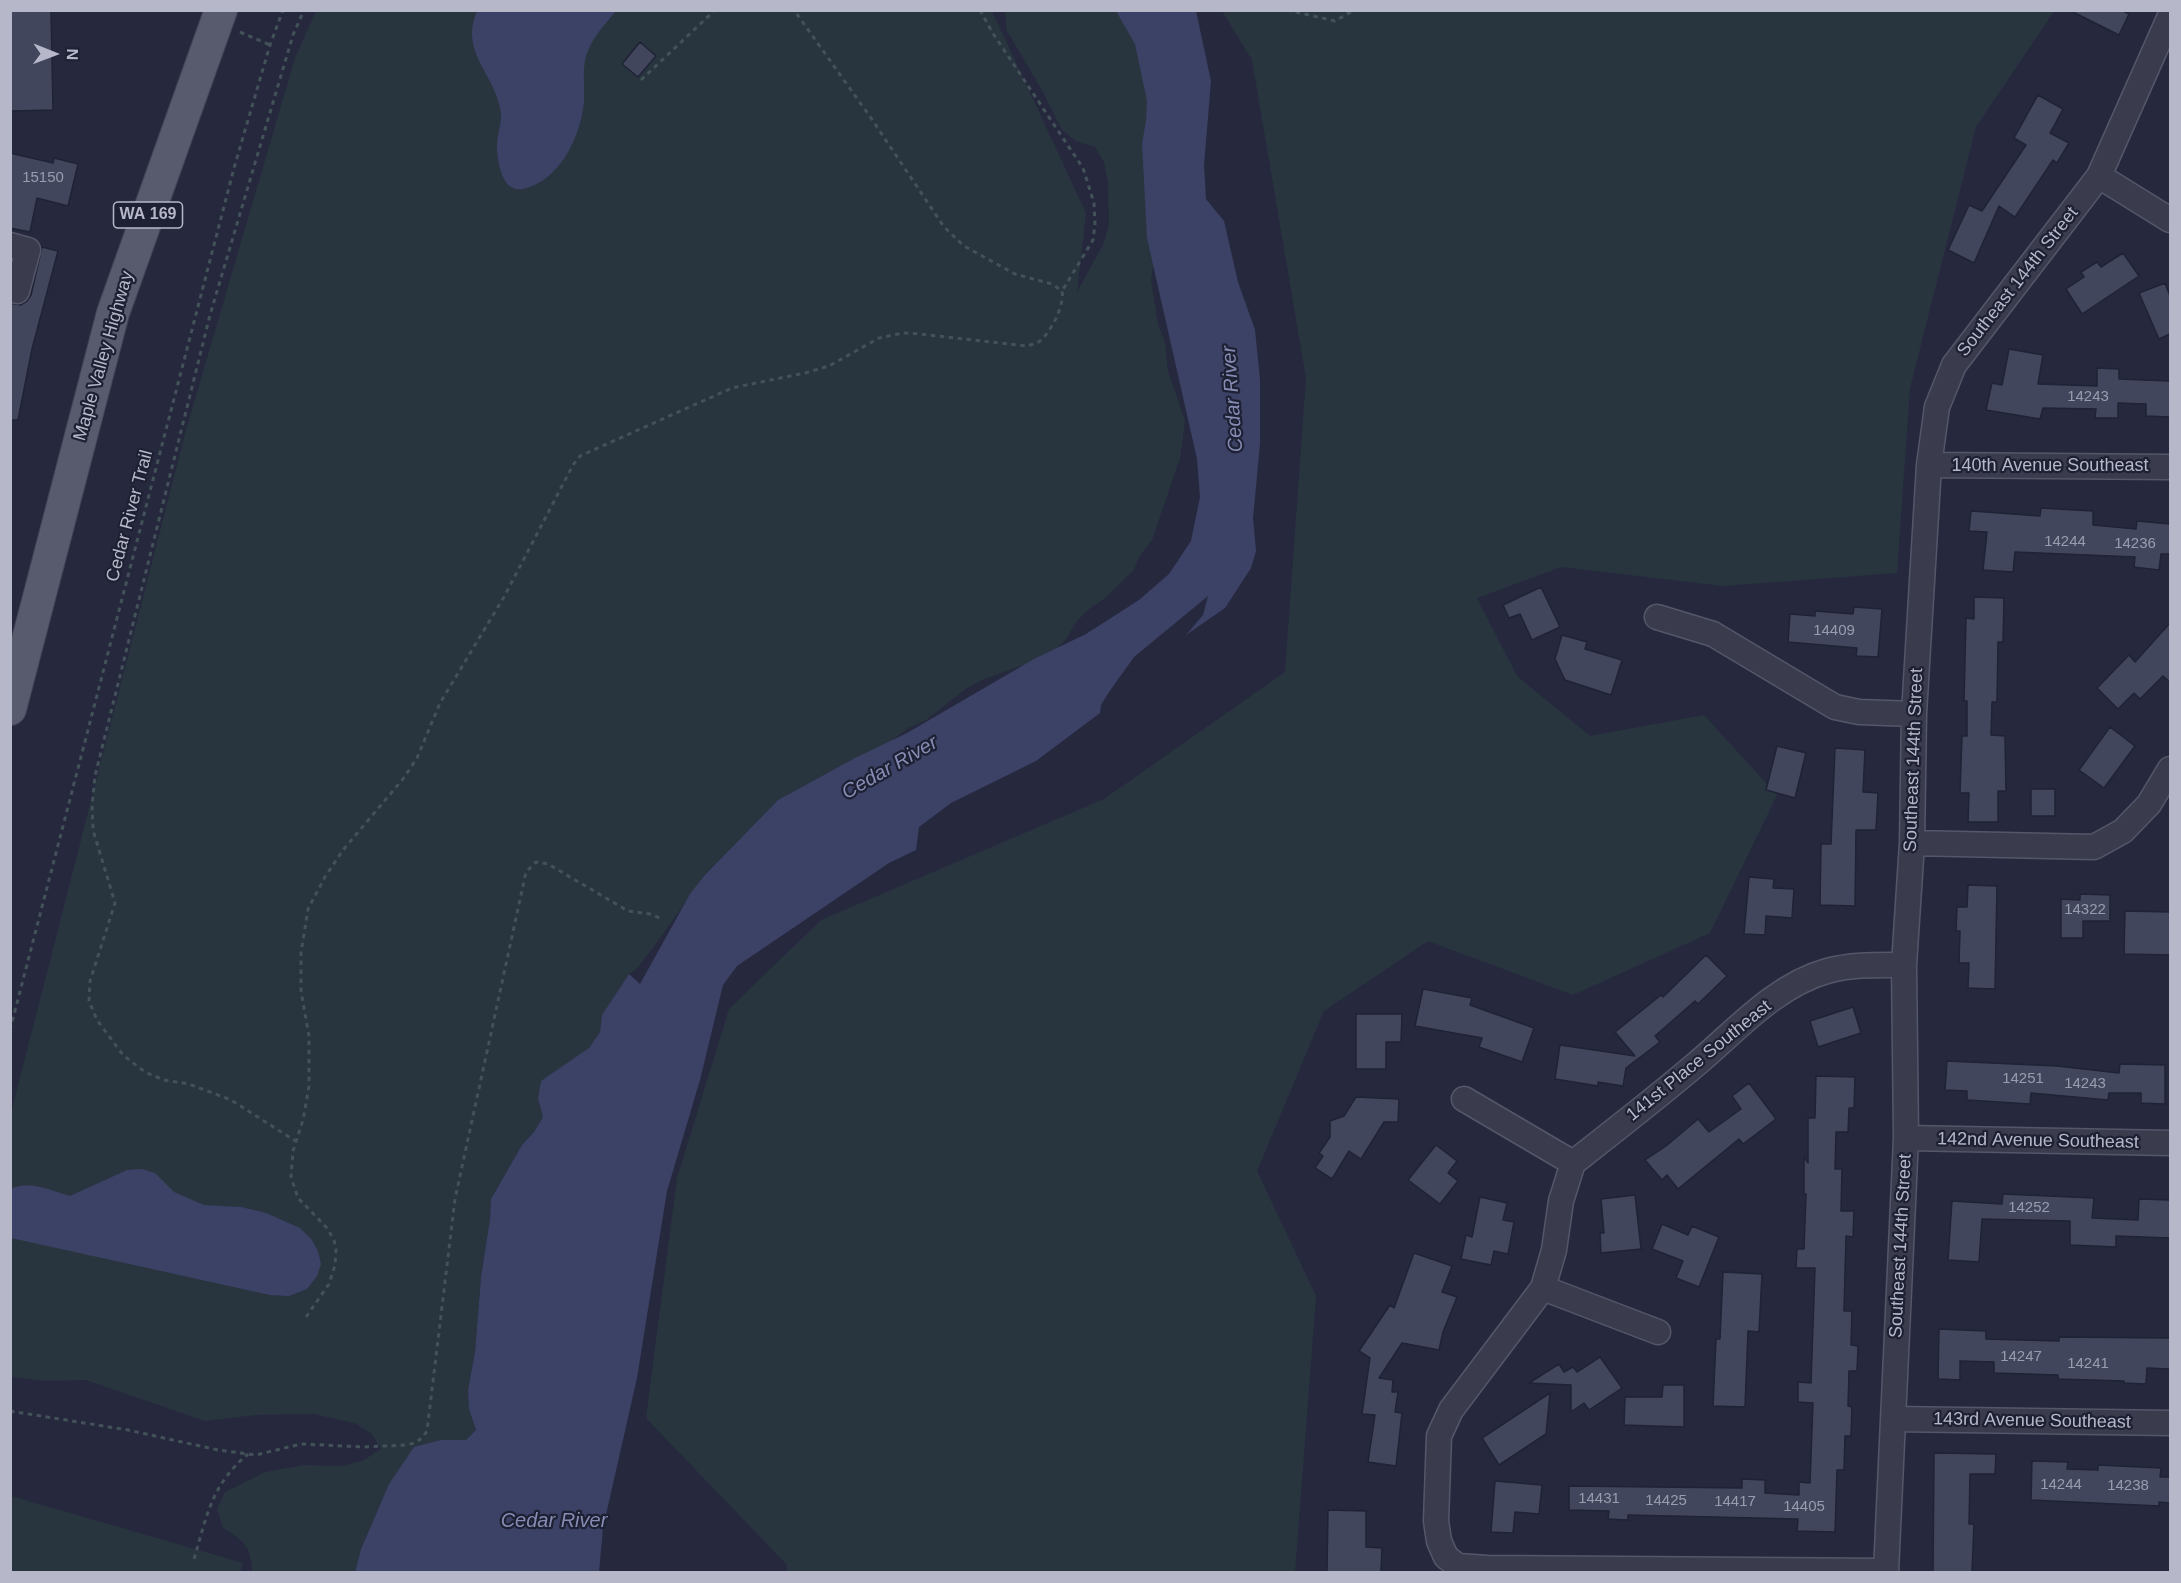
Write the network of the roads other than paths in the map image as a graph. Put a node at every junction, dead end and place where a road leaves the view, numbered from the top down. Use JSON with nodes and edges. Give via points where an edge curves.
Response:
{"nodes":[{"id":1,"x":2170,"y":16,"type":"edge"},
{"id":2,"x":231,"y":21,"type":"edge"},
{"id":3,"x":2099,"y":176,"type":"junction"},
{"id":4,"x":2170,"y":220,"type":"edge"},
{"id":5,"x":10,"y":245,"type":"edge"},
{"id":6,"x":17,"y":291,"type":"dead end"},
{"id":7,"x":1929,"y":465,"type":"junction"},
{"id":8,"x":2170,"y":467,"type":"edge"},
{"id":9,"x":1657,"y":617,"type":"dead end"},
{"id":10,"x":10,"y":709,"type":"edge"},
{"id":11,"x":1914,"y":714,"type":"junction"},
{"id":12,"x":2170,"y":769,"type":"edge"},
{"id":13,"x":1912,"y":843,"type":"junction"},
{"id":14,"x":1904,"y":965,"type":"junction"},
{"id":15,"x":1464,"y":1099,"type":"dead end"},
{"id":16,"x":1906,"y":1138,"type":"junction"},
{"id":17,"x":2170,"y":1143,"type":"edge"},
{"id":18,"x":1573,"y":1163,"type":"junction"},
{"id":19,"x":1543,"y":1288,"type":"junction"},
{"id":20,"x":1658,"y":1332,"type":"dead end"},
{"id":21,"x":1893,"y":1419,"type":"junction"},
{"id":22,"x":2170,"y":1423,"type":"edge"},
{"id":23,"x":1886,"y":1572,"type":"edge"}],
"edges":[{"from":1,"to":3,"type":"street","name":"Southeast 144th Street"},
{"from":2,"to":10,"type":"main road","name":"Maple Valley Highway","number":"WA 169","via":[[113,313]]},
{"from":3,"to":4,"type":"street"},
{"from":3,"to":7,"type":"street","name":"Southeast 144th Street","via":[[1954,365],[1937,407]]},
{"from":5,"to":6,"type":"street","via":[[28,250]]},
{"from":7,"to":8,"type":"street","name":"140th Avenue Southeast"},
{"from":7,"to":11,"type":"street","name":"Southeast 144th Street"},
{"from":9,"to":11,"type":"street","via":[[1713,634],[1835,707]]},
{"from":11,"to":13,"type":"street","name":"Southeast 144th Street"},
{"from":12,"to":13,"type":"street","via":[[2149,804],[2123,831],[2094,847]]},
{"from":13,"to":14,"type":"street","name":"Southeast 144th Street"},
{"from":14,"to":16,"type":"street","name":"Southeast 144th Street"},
{"from":14,"to":18,"type":"street","name":"141st Place Southeast","via":[[1863,965],[1826,971],[1793,986],[1750,1015],[1695,1065]]},
{"from":15,"to":18,"type":"street"},
{"from":16,"to":17,"type":"street","name":"142nd Avenue Southeast"},
{"from":16,"to":21,"type":"street","name":"Southeast 144th Street"},
{"from":18,"to":19,"type":"street"},
{"from":19,"to":20,"type":"street"},
{"from":19,"to":23,"type":"street","via":[[1451,1410],[1439,1436],[1436,1521],[1446,1557],[1458,1566],[1487,1568]]},
{"from":21,"to":22,"type":"street","name":"143rd Avenue Southeast"},
{"from":21,"to":23,"type":"street","name":"Southeast 144th Street"}]}
